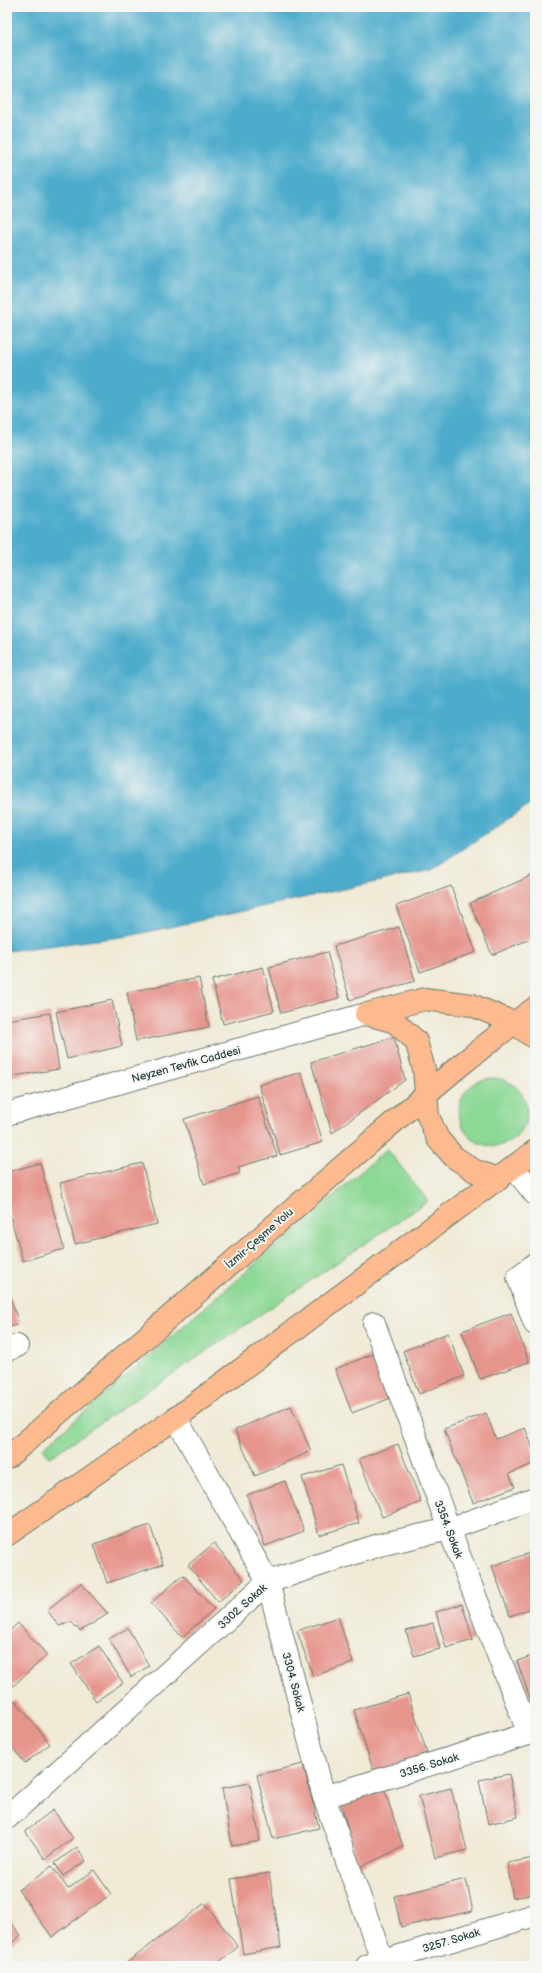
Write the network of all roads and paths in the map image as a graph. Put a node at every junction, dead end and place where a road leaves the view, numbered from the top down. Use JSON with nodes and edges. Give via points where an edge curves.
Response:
{"nodes":[{"id":1,"x":535,"y":1008,"type":"edge"},
{"id":2,"x":366,"y":1014,"type":"junction"},
{"id":3,"x":514,"y":1022,"type":"junction"},
{"id":4,"x":535,"y":1038,"type":"edge"},
{"id":5,"x":426,"y":1095,"type":"junction"},
{"id":6,"x":7,"y":1114,"type":"edge"},
{"id":7,"x":535,"y":1151,"type":"edge"},
{"id":8,"x":506,"y":1173,"type":"junction"},
{"id":9,"x":535,"y":1194,"type":"edge"},
{"id":10,"x":535,"y":1264,"type":"edge"},
{"id":11,"x":374,"y":1323,"type":"dead end"},
{"id":12,"x":535,"y":1324,"type":"edge"},
{"id":13,"x":176,"y":1418,"type":"junction"},
{"id":14,"x":7,"y":1458,"type":"edge"},
{"id":15,"x":535,"y":1498,"type":"edge"},
{"id":16,"x":449,"y":1529,"type":"junction"},
{"id":17,"x":7,"y":1535,"type":"edge"},
{"id":18,"x":268,"y":1582,"type":"junction"},
{"id":19,"x":532,"y":1733,"type":"edge"},
{"id":20,"x":324,"y":1797,"type":"junction"},
{"id":21,"x":7,"y":1818,"type":"edge"},
{"id":22,"x":535,"y":1915,"type":"edge"},
{"id":23,"x":384,"y":1963,"type":"edge"}],
"edges":[{"from":1,"to":3,"type":"highway","name":"İzmir-Çeşme Yolu"},
{"from":2,"to":3,"type":"highway","via":[[425,999],[472,1005]]},
{"from":2,"to":5,"type":"highway","via":[[395,1022],[416,1041],[424,1069]]},
{"from":2,"to":6,"type":"street","name":"Neyzen Tevfik Caddesi"},
{"from":3,"to":4,"type":"highway"},
{"from":3,"to":5,"type":"highway","name":"İzmir-Çeşme Yolu"},
{"from":5,"to":8,"type":"highway","via":[[428,1116],[438,1139],[454,1157],[475,1171]]},
{"from":5,"to":14,"type":"highway","name":"İzmir-Çeşme Yolu"},
{"from":7,"to":8,"type":"highway"},
{"from":8,"to":9,"type":"street"},
{"from":8,"to":13,"type":"highway"},
{"from":10,"to":12,"type":"street","via":[[518,1277]]},
{"from":11,"to":16,"type":"street","name":"3354. Sokak"},
{"from":13,"to":17,"type":"highway"},
{"from":13,"to":18,"type":"street","name":"3304. Sokak"},
{"from":15,"to":16,"type":"street","name":"3302. Sokak"},
{"from":16,"to":18,"type":"street","name":"3302. Sokak","via":[[379,1545]]},
{"from":16,"to":19,"type":"street","name":"3354. Sokak"},
{"from":18,"to":20,"type":"street","name":"3304. Sokak"},
{"from":18,"to":21,"type":"street","name":"3302. Sokak"},
{"from":19,"to":20,"type":"street","name":"3356. Sokak"},
{"from":20,"to":23,"type":"street","name":"3304. Sokak"},
{"from":22,"to":23,"type":"street","name":"3257. Sokak"}]}
